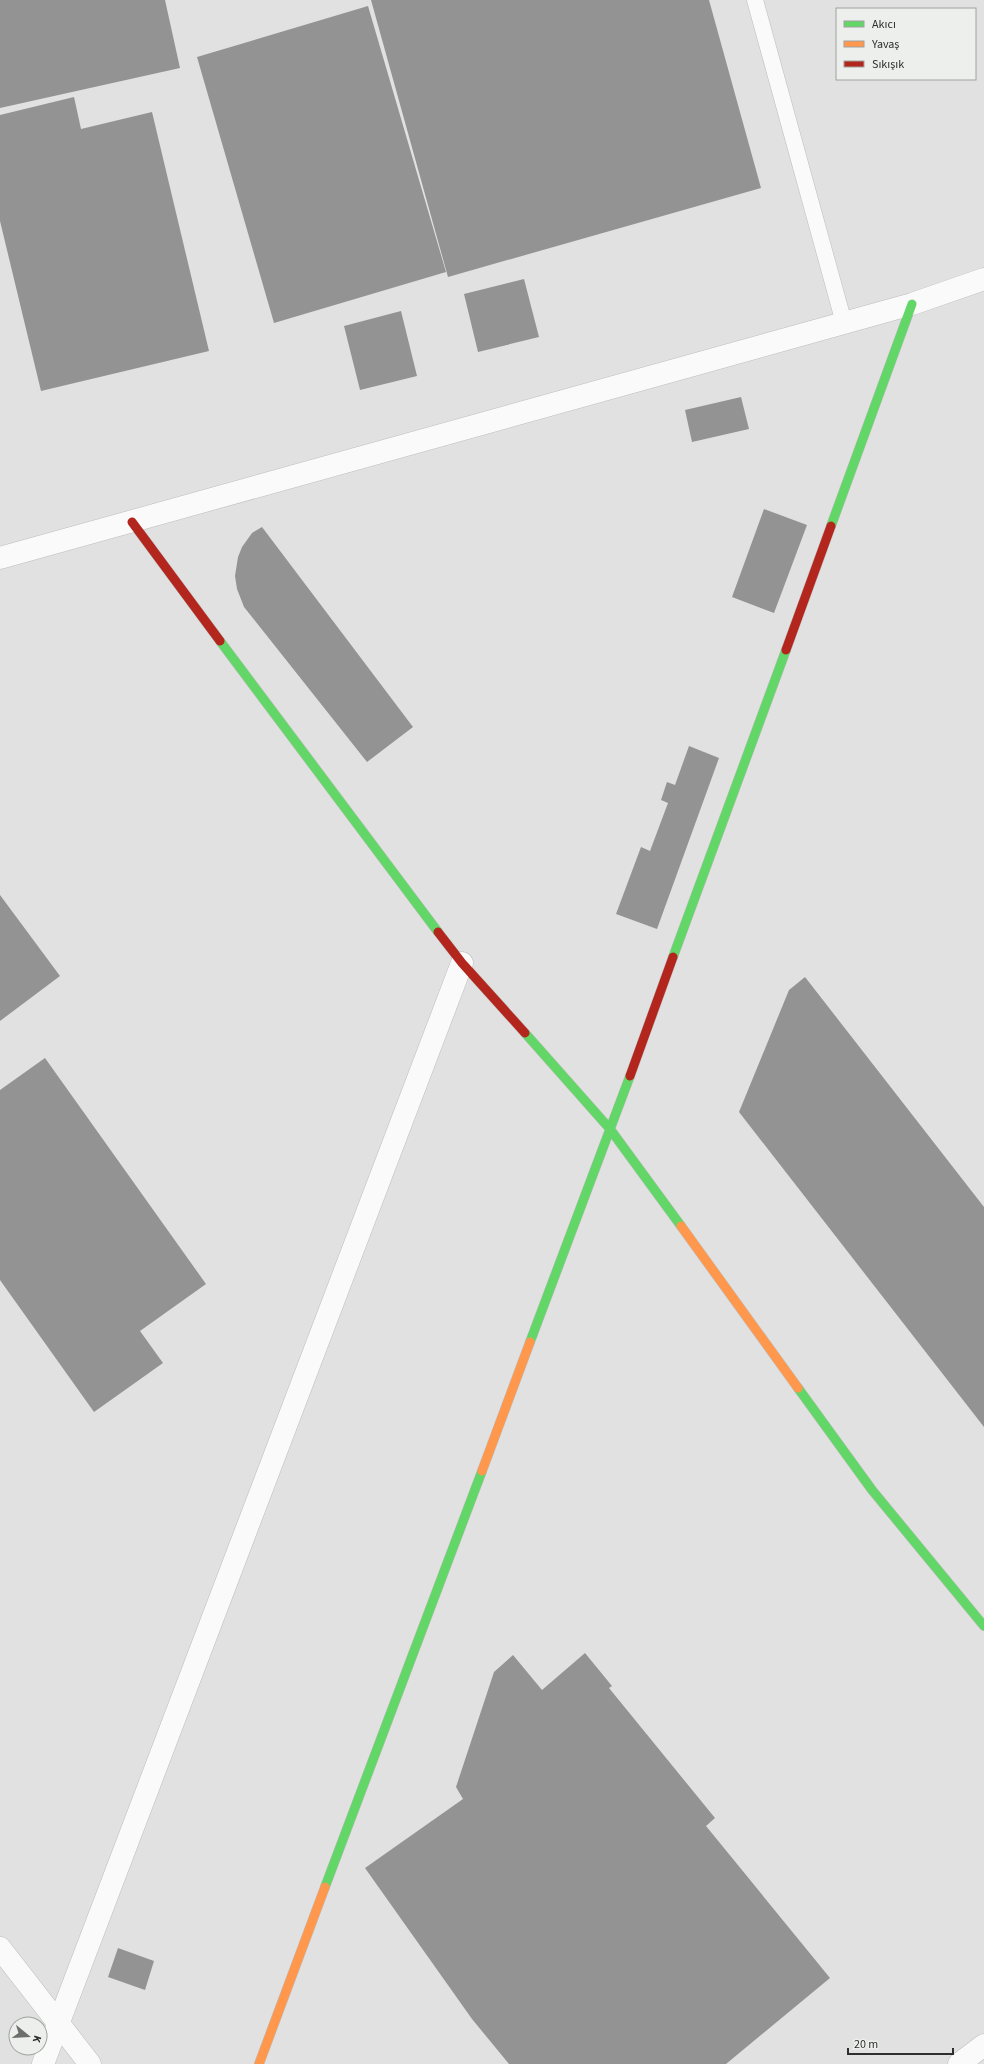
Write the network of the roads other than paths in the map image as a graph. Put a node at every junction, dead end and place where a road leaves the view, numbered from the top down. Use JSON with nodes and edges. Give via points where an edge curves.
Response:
{"nodes":[{"id":1,"x":755,"y":0,"type":"edge"},
{"id":2,"x":984,"y":279,"type":"edge"},
{"id":3,"x":912,"y":304,"type":"junction"},
{"id":4,"x":844,"y":323,"type":"junction"},
{"id":5,"x":132,"y":522,"type":"junction"},
{"id":6,"x":0,"y":558,"type":"edge"},
{"id":7,"x":462,"y":963,"type":"junction"},
{"id":8,"x":610,"y":1129,"type":"junction"},
{"id":9,"x":984,"y":1626,"type":"edge"},
{"id":10,"x":0,"y":1948,"type":"edge"},
{"id":11,"x":58,"y":2024,"type":"junction"},
{"id":12,"x":984,"y":2045,"type":"edge"},
{"id":13,"x":43,"y":2064,"type":"edge"},
{"id":14,"x":90,"y":2064,"type":"edge"},
{"id":15,"x":259,"y":2064,"type":"edge"},
{"id":16,"x":959,"y":2064,"type":"edge"}],
"edges":[{"from":1,"to":4,"type":"lane"},
{"from":2,"to":3,"type":"street"},
{"from":3,"to":4,"type":"street"},
{"from":3,"to":8,"type":"street"},
{"from":4,"to":5,"type":"street"},
{"from":5,"to":6,"type":"street"},
{"from":5,"to":7,"type":"street","via":[[330,790]]},
{"from":7,"to":8,"type":"street"},
{"from":7,"to":11,"type":"street"},
{"from":8,"to":9,"type":"street","via":[[872,1490]]},
{"from":8,"to":15,"type":"street"},
{"from":10,"to":11,"type":"street"},
{"from":11,"to":13,"type":"street"},
{"from":11,"to":14,"type":"street"},
{"from":12,"to":16,"type":"street"}]}
